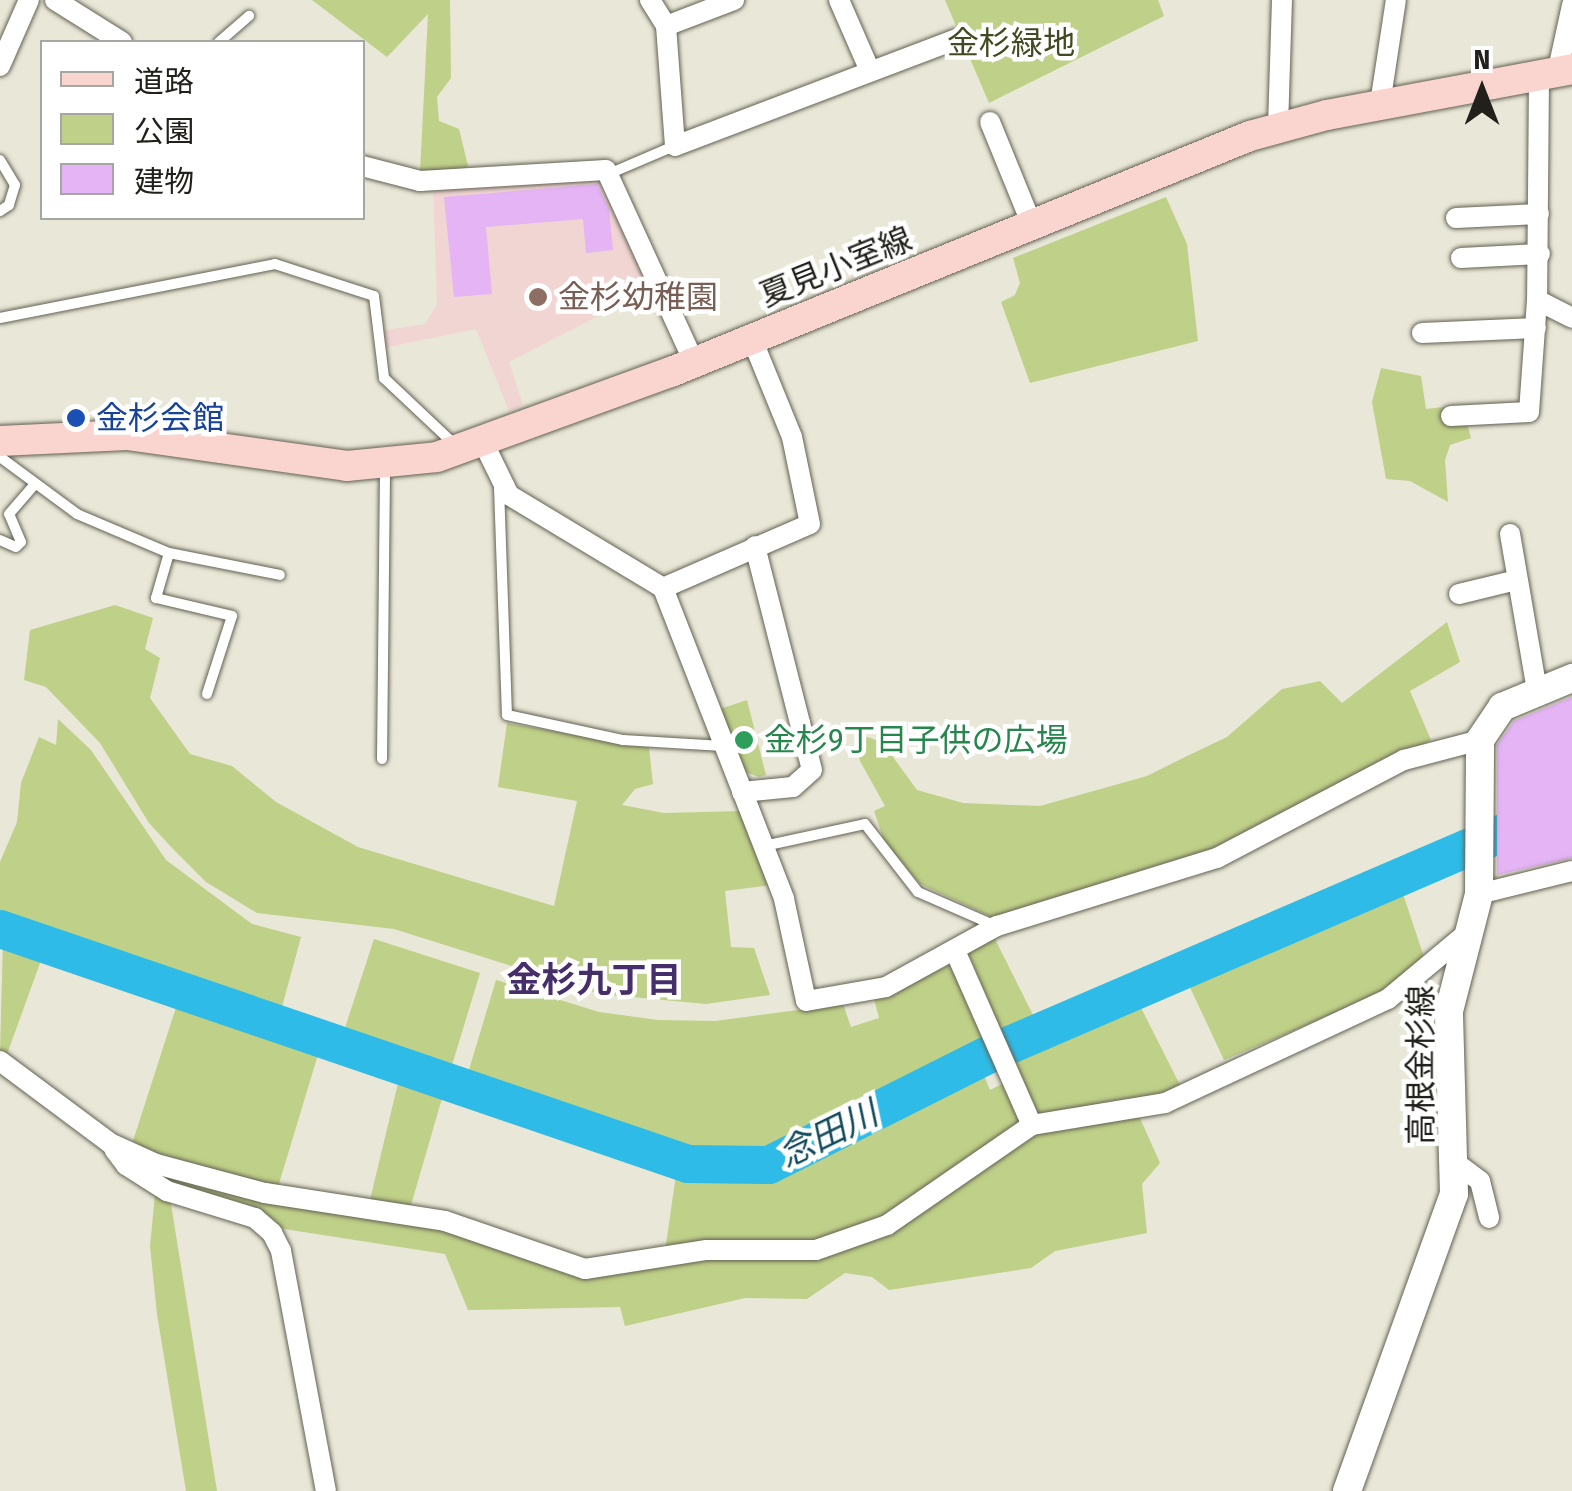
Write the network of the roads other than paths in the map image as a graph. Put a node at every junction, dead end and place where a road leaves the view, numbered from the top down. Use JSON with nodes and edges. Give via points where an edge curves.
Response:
{"nodes":[{"id":1,"x":29,"y":0,"type":"edge"},
{"id":2,"x":55,"y":0,"type":"edge"},
{"id":3,"x":650,"y":0,"type":"edge"},
{"id":4,"x":734,"y":0,"type":"edge"},
{"id":5,"x":839,"y":0,"type":"edge"},
{"id":6,"x":1282,"y":0,"type":"edge"},
{"id":7,"x":1396,"y":0,"type":"edge"},
{"id":8,"x":1572,"y":5,"type":"edge"},
{"id":9,"x":249,"y":16,"type":"dead end"},
{"id":10,"x":666,"y":26,"type":"junction"},
{"id":11,"x":956,"y":38,"type":"dead end"},
{"id":12,"x":119,"y":40,"type":"edge"},
{"id":13,"x":220,"y":40,"type":"edge"},
{"id":14,"x":0,"y":66,"type":"edge"},
{"id":15,"x":870,"y":72,"type":"junction"},
{"id":16,"x":1556,"y":74,"type":"edge"},
{"id":17,"x":1380,"y":104,"type":"junction"},
{"id":18,"x":990,"y":122,"type":"dead end"},
{"id":19,"x":1278,"y":128,"type":"junction"},
{"id":20,"x":675,"y":146,"type":"junction"},
{"id":21,"x":0,"y":160,"type":"edge"},
{"id":22,"x":365,"y":167,"type":"edge"},
{"id":23,"x":611,"y":173,"type":"junction"},
{"id":24,"x":0,"y":211,"type":"edge"},
{"id":25,"x":1539,"y":214,"type":"junction"},
{"id":26,"x":1456,"y":218,"type":"dead end"},
{"id":27,"x":1032,"y":225,"type":"junction"},
{"id":28,"x":1540,"y":254,"type":"junction"},
{"id":29,"x":1461,"y":258,"type":"dead end"},
{"id":30,"x":1537,"y":300,"type":"junction"},
{"id":31,"x":0,"y":318,"type":"edge"},
{"id":32,"x":1572,"y":318,"type":"edge"},
{"id":33,"x":1536,"y":328,"type":"junction"},
{"id":34,"x":1422,"y":333,"type":"dead end"},
{"id":35,"x":752,"y":339,"type":"junction"},
{"id":36,"x":694,"y":362,"type":"junction"},
{"id":37,"x":1451,"y":416,"type":"dead end"},
{"id":38,"x":0,"y":441,"type":"edge"},
{"id":39,"x":473,"y":448,"type":"junction"},
{"id":40,"x":0,"y":456,"type":"edge"},
{"id":41,"x":384,"y":466,"type":"junction"},
{"id":42,"x":33,"y":486,"type":"junction"},
{"id":43,"x":499,"y":486,"type":"junction"},
{"id":44,"x":1510,"y":534,"type":"dead end"},
{"id":45,"x":0,"y":540,"type":"edge"},
{"id":46,"x":756,"y":546,"type":"junction"},
{"id":47,"x":168,"y":553,"type":"junction"},
{"id":48,"x":280,"y":575,"type":"dead end"},
{"id":49,"x":1518,"y":580,"type":"junction"},
{"id":50,"x":663,"y":588,"type":"junction"},
{"id":51,"x":1459,"y":594,"type":"dead end"},
{"id":52,"x":1572,"y":678,"type":"edge"},
{"id":53,"x":1537,"y":690,"type":"junction"},
{"id":54,"x":207,"y":694,"type":"dead end"},
{"id":55,"x":724,"y":746,"type":"junction"},
{"id":56,"x":1478,"y":748,"type":"junction"},
{"id":57,"x":382,"y":759,"type":"dead end"},
{"id":58,"x":742,"y":792,"type":"junction"},
{"id":59,"x":764,"y":846,"type":"junction"},
{"id":60,"x":1572,"y":872,"type":"edge"},
{"id":61,"x":1480,"y":886,"type":"junction"},
{"id":62,"x":997,"y":926,"type":"junction"},
{"id":63,"x":1466,"y":934,"type":"junction"},
{"id":64,"x":956,"y":953,"type":"junction"},
{"id":65,"x":0,"y":1060,"type":"edge"},
{"id":66,"x":1032,"y":1125,"type":"junction"},
{"id":67,"x":110,"y":1144,"type":"junction"},
{"id":68,"x":1456,"y":1163,"type":"junction"},
{"id":69,"x":1489,"y":1218,"type":"dead end"},
{"id":70,"x":326,"y":1491,"type":"edge"},
{"id":71,"x":1347,"y":1491,"type":"edge"}],
"edges":[{"from":1,"to":14,"type":"street"},
{"from":2,"to":12,"type":"street"},
{"from":3,"to":10,"type":"street"},
{"from":4,"to":10,"type":"street"},
{"from":5,"to":15,"type":"street"},
{"from":6,"to":19,"type":"street"},
{"from":7,"to":17,"type":"street"},
{"from":8,"to":16,"type":"street"},
{"from":9,"to":13,"type":"lane"},
{"from":10,"to":20,"type":"street"},
{"from":11,"to":15,"type":"street"},
{"from":15,"to":20,"type":"street"},
{"from":16,"to":17,"type":"main road","name":"夏見小室線"},
{"from":16,"to":25,"type":"street"},
{"from":17,"to":19,"type":"main road","name":"夏見小室線"},
{"from":18,"to":27,"type":"street"},
{"from":19,"to":27,"type":"main road","name":"夏見小室線"},
{"from":20,"to":23,"type":"lane"},
{"from":21,"to":24,"type":"lane","via":[[15,185],[10,205]]},
{"from":22,"to":23,"type":"street","via":[[420,181]]},
{"from":23,"to":36,"type":"street"},
{"from":25,"to":26,"type":"street"},
{"from":25,"to":28,"type":"street"},
{"from":27,"to":35,"type":"main road","name":"夏見小室線"},
{"from":28,"to":29,"type":"street"},
{"from":28,"to":30,"type":"street"},
{"from":30,"to":32,"type":"street"},
{"from":30,"to":33,"type":"street"},
{"from":31,"to":39,"type":"lane","via":[[275,264],[374,296],[384,378]]},
{"from":33,"to":34,"type":"street"},
{"from":33,"to":37,"type":"street","via":[[1529,412]]},
{"from":35,"to":36,"type":"main road","name":"夏見小室線"},
{"from":35,"to":46,"type":"street","via":[[792,437],[810,524]]},
{"from":36,"to":39,"type":"main road","name":"夏見小室線"},
{"from":38,"to":41,"type":"main road","name":"夏見小室線","via":[[127,435],[306,462]]},
{"from":39,"to":41,"type":"main road","name":"夏見小室線"},
{"from":39,"to":43,"type":"street"},
{"from":40,"to":42,"type":"lane"},
{"from":41,"to":57,"type":"lane"},
{"from":42,"to":45,"type":"lane","via":[[9,514],[21,542],[16,547]]},
{"from":42,"to":47,"type":"lane","via":[[77,514]]},
{"from":43,"to":50,"type":"street"},
{"from":43,"to":55,"type":"lane","via":[[507,715],[623,740]]},
{"from":44,"to":49,"type":"street"},
{"from":46,"to":50,"type":"street"},
{"from":46,"to":58,"type":"street","via":[[812,770],[793,787]]},
{"from":47,"to":48,"type":"lane"},
{"from":47,"to":54,"type":"lane","via":[[156,598],[232,616]]},
{"from":49,"to":51,"type":"street"},
{"from":49,"to":53,"type":"street"},
{"from":50,"to":55,"type":"street"},
{"from":52,"to":53,"type":"street"},
{"from":53,"to":56,"type":"street","via":[[1502,707]]},
{"from":55,"to":58,"type":"street"},
{"from":56,"to":61,"type":"street","name":"高根金杉線"},
{"from":56,"to":62,"type":"street","via":[[1434,747],[1218,858]]},
{"from":58,"to":59,"type":"street"},
{"from":59,"to":62,"type":"lane","via":[[865,824],[918,892]]},
{"from":59,"to":64,"type":"street","via":[[784,899],[806,1001],[886,988]]},
{"from":60,"to":61,"type":"street"},
{"from":61,"to":63,"type":"street","name":"高根金杉線"},
{"from":62,"to":64,"type":"street"},
{"from":63,"to":66,"type":"street","via":[[1388,999],[1165,1103]]},
{"from":63,"to":68,"type":"street","name":"高根金杉線","via":[[1449,1012]]},
{"from":64,"to":66,"type":"street"},
{"from":65,"to":67,"type":"street"},
{"from":66,"to":67,"type":"street","via":[[887,1225],[851,1242],[816,1250],[707,1250],[586,1269],[445,1222],[265,1193],[156,1164]]},
{"from":67,"to":70,"type":"street","via":[[126,1165],[167,1191],[254,1218],[272,1233]]},
{"from":68,"to":69,"type":"street","via":[[1480,1180]]},
{"from":68,"to":71,"type":"street","name":"高根金杉線","via":[[1449,1213]]}]}
